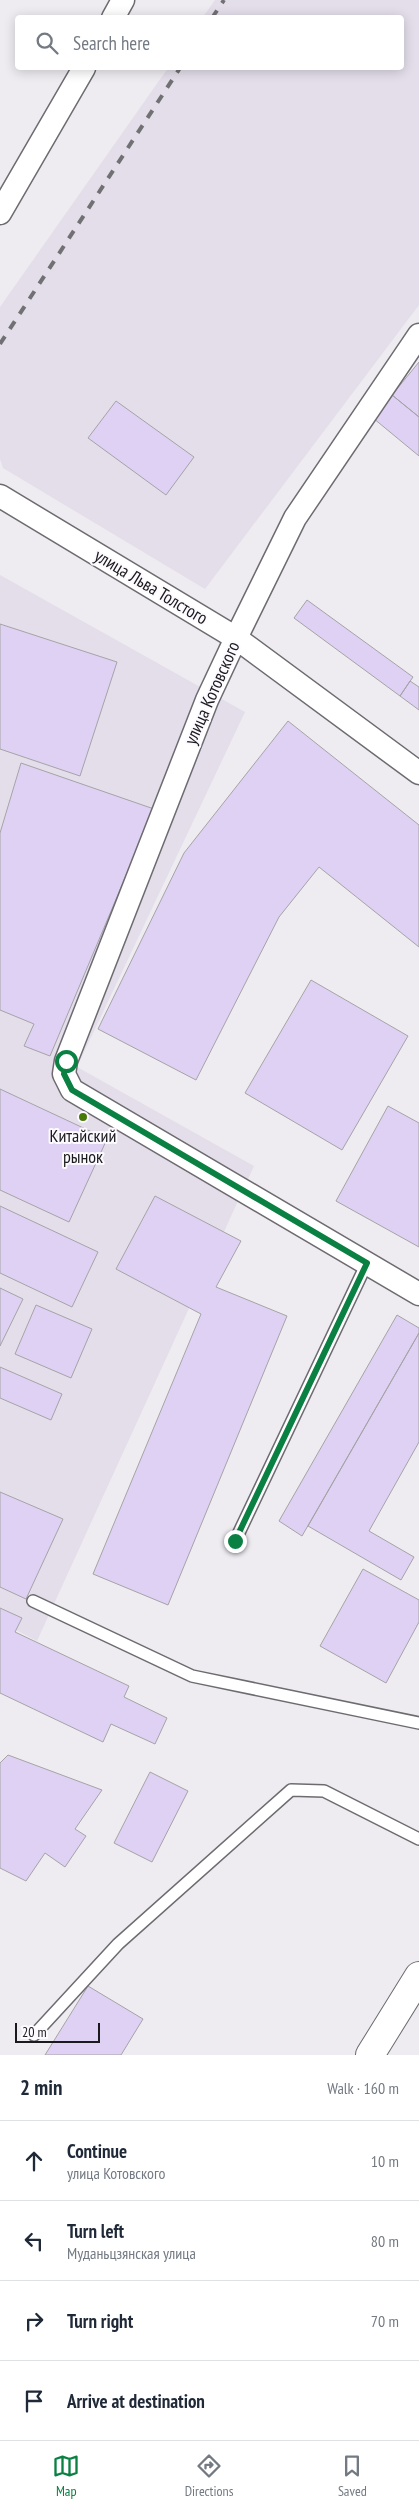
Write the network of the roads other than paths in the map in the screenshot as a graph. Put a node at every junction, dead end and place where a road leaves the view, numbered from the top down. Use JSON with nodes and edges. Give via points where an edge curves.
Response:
{"nodes":[{"id":1,"x":124,"y":0,"type":"edge"},
{"id":2,"x":115,"y":15,"type":"edge"},
{"id":3,"x":83,"y":70,"type":"edge"},
{"id":4,"x":0,"y":213,"type":"edge"},
{"id":5,"x":419,"y":335,"type":"edge"},
{"id":6,"x":0,"y":496,"type":"edge"},
{"id":7,"x":236,"y":638,"type":"junction"},
{"id":8,"x":419,"y":773,"type":"edge"},
{"id":9,"x":367,"y":1263,"type":"junction"},
{"id":10,"x":419,"y":1294,"type":"edge"},
{"id":11,"x":235,"y":1541,"type":"dead end"},
{"id":12,"x":33,"y":1601,"type":"dead end"},
{"id":13,"x":419,"y":1723,"type":"edge"},
{"id":14,"x":419,"y":1839,"type":"edge"},
{"id":15,"x":419,"y":1976,"type":"edge"},
{"id":16,"x":34,"y":2035,"type":"dead end"},
{"id":17,"x":370,"y":2055,"type":"edge"}],
"edges":[{"from":1,"to":2,"type":"street"},
{"from":3,"to":4,"type":"street"},
{"from":5,"to":7,"type":"street","name":"улица Котовского","via":[[295,518]]},
{"from":6,"to":7,"type":"street","name":"улица Льва Толстого"},
{"from":7,"to":8,"type":"street","name":"улица Льва Толстого"},
{"from":7,"to":9,"type":"street","name":"улица Котовского","via":[[207,700],[66,1061],[64,1074],[72,1090]]},
{"from":9,"to":10,"type":"street"},
{"from":9,"to":11,"type":"lane"},
{"from":12,"to":13,"type":"lane","via":[[192,1676]]},
{"from":14,"to":16,"type":"lane","via":[[324,1791],[291,1790],[118,1944]]},
{"from":15,"to":17,"type":"highway"}]}
